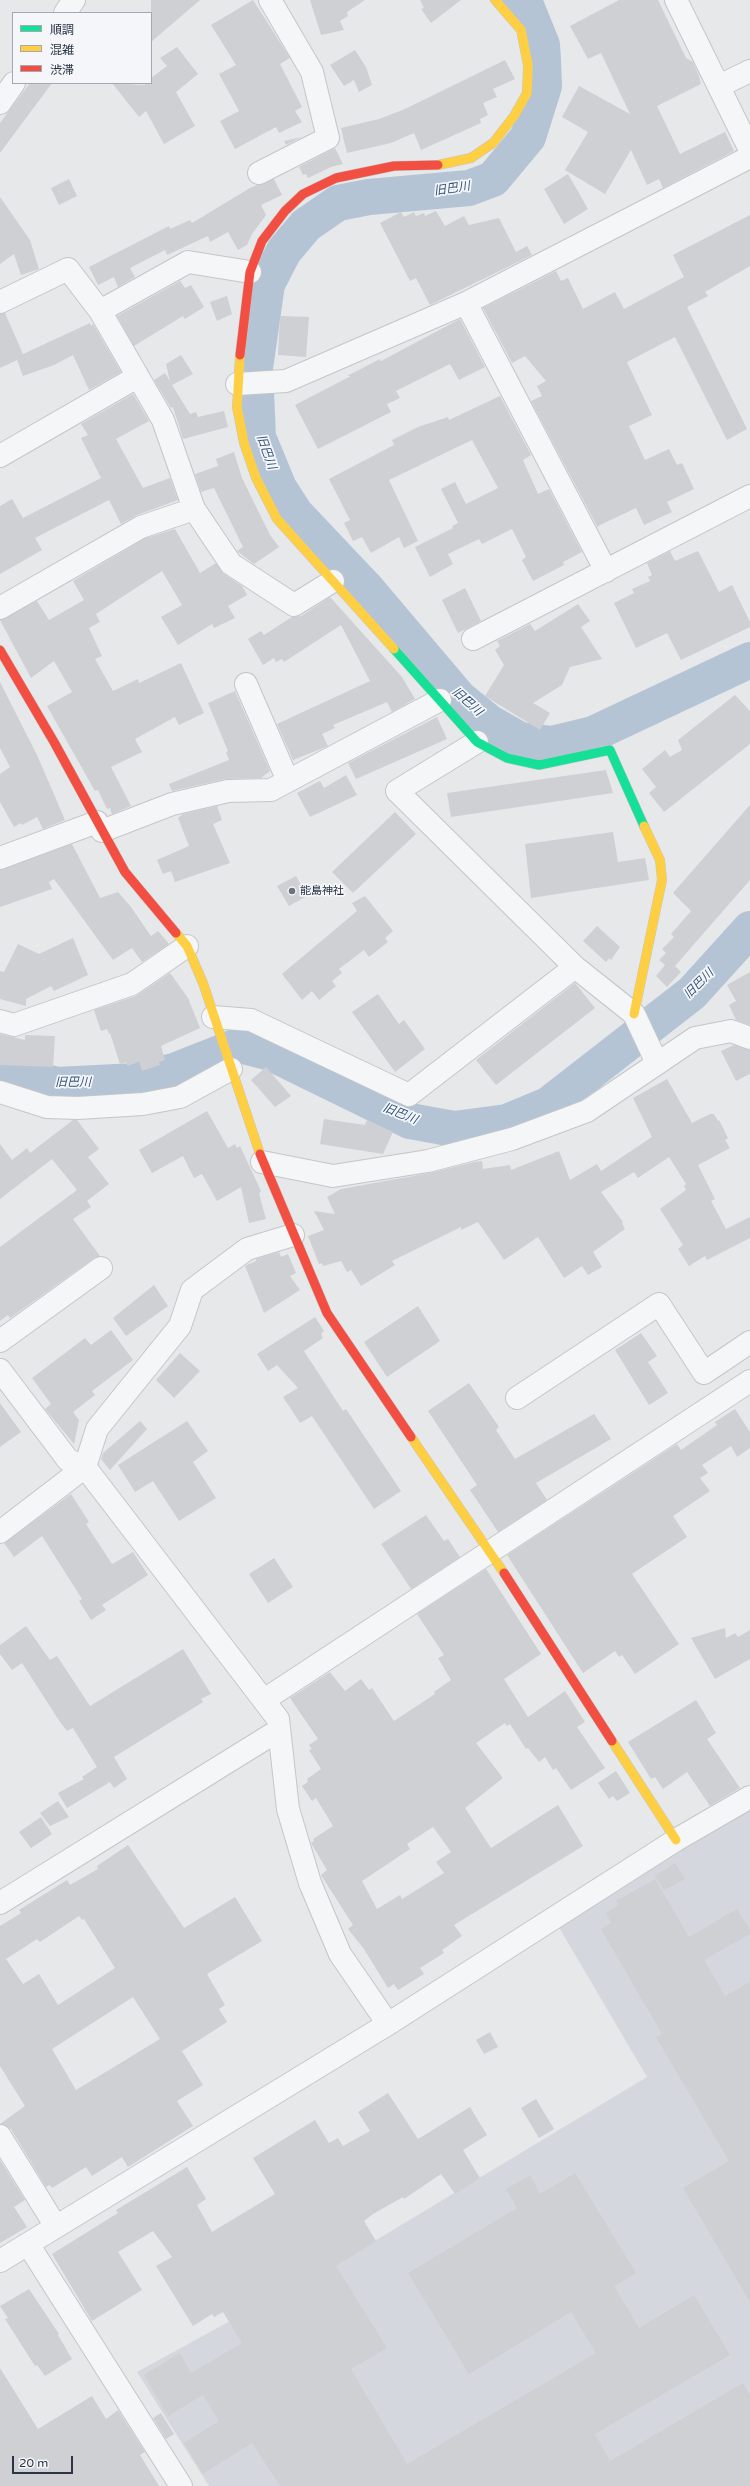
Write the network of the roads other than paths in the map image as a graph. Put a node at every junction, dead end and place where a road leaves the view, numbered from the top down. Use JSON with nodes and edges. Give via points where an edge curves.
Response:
{"nodes":[{"id":1,"x":74,"y":0,"type":"edge"},
{"id":2,"x":270,"y":0,"type":"edge"},
{"id":3,"x":495,"y":0,"type":"edge"},
{"id":4,"x":676,"y":0,"type":"edge"},
{"id":5,"x":65,"y":12,"type":"edge"},
{"id":6,"x":750,"y":71,"type":"edge"},
{"id":7,"x":13,"y":84,"type":"edge"},
{"id":8,"x":719,"y":86,"type":"junction"},
{"id":9,"x":0,"y":103,"type":"edge"},
{"id":10,"x":750,"y":150,"type":"edge"},
{"id":11,"x":750,"y":156,"type":"edge"},
{"id":12,"x":259,"y":173,"type":"dead end"},
{"id":13,"x":250,"y":272,"type":"junction"},
{"id":14,"x":0,"y":302,"type":"edge"},
{"id":15,"x":466,"y":303,"type":"junction"},
{"id":16,"x":100,"y":311,"type":"junction"},
{"id":17,"x":137,"y":377,"type":"junction"},
{"id":18,"x":237,"y":384,"type":"junction"},
{"id":19,"x":0,"y":456,"type":"edge"},
{"id":20,"x":750,"y":496,"type":"edge"},
{"id":21,"x":194,"y":509,"type":"junction"},
{"id":22,"x":606,"y":571,"type":"junction"},
{"id":23,"x":333,"y":581,"type":"junction"},
{"id":24,"x":0,"y":608,"type":"edge"},
{"id":25,"x":473,"y":639,"type":"dead end"},
{"id":26,"x":2,"y":660,"type":"edge"},
{"id":27,"x":246,"y":684,"type":"dead end"},
{"id":28,"x":440,"y":700,"type":"junction"},
{"id":29,"x":477,"y":742,"type":"junction"},
{"id":30,"x":288,"y":781,"type":"junction"},
{"id":31,"x":100,"y":826,"type":"junction"},
{"id":32,"x":0,"y":858,"type":"edge"},
{"id":33,"x":187,"y":946,"type":"junction"},
{"id":34,"x":575,"y":967,"type":"junction"},
{"id":35,"x":634,"y":1014,"type":"junction"},
{"id":36,"x":0,"y":1021,"type":"edge"},
{"id":37,"x":216,"y":1026,"type":"junction"},
{"id":38,"x":750,"y":1038,"type":"edge"},
{"id":39,"x":657,"y":1063,"type":"junction"},
{"id":40,"x":229,"y":1064,"type":"junction"},
{"id":41,"x":0,"y":1092,"type":"edge"},
{"id":42,"x":262,"y":1162,"type":"junction"},
{"id":43,"x":294,"y":1235,"type":"junction"},
{"id":44,"x":100,"y":1268,"type":"dead end"},
{"id":45,"x":0,"y":1341,"type":"edge"},
{"id":46,"x":750,"y":1342,"type":"edge"},
{"id":47,"x":0,"y":1370,"type":"edge"},
{"id":48,"x":750,"y":1381,"type":"edge"},
{"id":49,"x":517,"y":1398,"type":"dead end"},
{"id":50,"x":85,"y":1467,"type":"junction"},
{"id":51,"x":0,"y":1532,"type":"edge"},
{"id":52,"x":490,"y":1552,"type":"junction"},
{"id":53,"x":264,"y":1700,"type":"junction"},
{"id":54,"x":279,"y":1730,"type":"junction"},
{"id":55,"x":750,"y":1797,"type":"edge"},
{"id":56,"x":676,"y":1840,"type":"junction"},
{"id":57,"x":0,"y":1903,"type":"edge"},
{"id":58,"x":388,"y":2024,"type":"junction"},
{"id":59,"x":0,"y":2136,"type":"edge"},
{"id":60,"x":55,"y":2225,"type":"junction"},
{"id":61,"x":28,"y":2244,"type":"junction"},
{"id":62,"x":0,"y":2260,"type":"edge"},
{"id":63,"x":181,"y":2486,"type":"edge"}],
"edges":[{"from":1,"to":5,"type":"street"},
{"from":2,"to":12,"type":"street","via":[[312,72],[328,138]]},
{"from":3,"to":13,"type":"street","via":[[521,30],[528,65],[526,93],[514,116],[493,143],[470,158],[444,165],[394,166],[365,171],[336,178],[303,194],[285,211],[262,241]]},
{"from":4,"to":8,"type":"street"},
{"from":6,"to":8,"type":"street"},
{"from":7,"to":9,"type":"street"},
{"from":8,"to":10,"type":"street"},
{"from":11,"to":15,"type":"street"},
{"from":13,"to":16,"type":"street","via":[[188,262]]},
{"from":13,"to":18,"type":"street"},
{"from":14,"to":16,"type":"street","via":[[68,269]]},
{"from":15,"to":18,"type":"street","via":[[286,381]]},
{"from":15,"to":22,"type":"street"},
{"from":16,"to":17,"type":"street"},
{"from":17,"to":19,"type":"street"},
{"from":17,"to":21,"type":"street","via":[[163,420]]},
{"from":18,"to":23,"type":"street","via":[[237,407],[244,443],[256,478],[277,519]]},
{"from":20,"to":22,"type":"street"},
{"from":21,"to":23,"type":"street","via":[[231,564],[294,605]]},
{"from":21,"to":24,"type":"street","via":[[141,527]]},
{"from":22,"to":25,"type":"street"},
{"from":23,"to":28,"type":"street"},
{"from":26,"to":31,"type":"street"},
{"from":27,"to":30,"type":"street"},
{"from":28,"to":29,"type":"street"},
{"from":28,"to":30,"type":"street"},
{"from":29,"to":34,"type":"street","via":[[397,791]]},
{"from":29,"to":35,"type":"street","via":[[507,758],[539,765],[610,750],[660,860],[662,880]]},
{"from":30,"to":31,"type":"street","via":[[271,790],[228,792],[172,804]]},
{"from":31,"to":32,"type":"street"},
{"from":31,"to":33,"type":"street","via":[[125,872]]},
{"from":33,"to":36,"type":"street","via":[[132,984],[14,1025]]},
{"from":33,"to":37,"type":"street","via":[[203,984]]},
{"from":34,"to":35,"type":"street"},
{"from":34,"to":37,"type":"street","via":[[409,1095],[251,1020]]},
{"from":35,"to":39,"type":"street"},
{"from":37,"to":40,"type":"street"},
{"from":38,"to":39,"type":"street","via":[[731,1031],[695,1038]]},
{"from":39,"to":42,"type":"street","via":[[587,1111],[512,1139],[428,1161],[333,1176]]},
{"from":40,"to":41,"type":"street","via":[[180,1097],[143,1104],[48,1107]]},
{"from":40,"to":42,"type":"street"},
{"from":42,"to":43,"type":"street"},
{"from":43,"to":50,"type":"street","via":[[246,1249],[192,1290],[180,1326],[97,1429]]},
{"from":43,"to":52,"type":"street","via":[[327,1313]]},
{"from":44,"to":45,"type":"street"},
{"from":46,"to":49,"type":"street","via":[[704,1373],[659,1304]]},
{"from":47,"to":50,"type":"street","via":[[68,1460]]},
{"from":48,"to":52,"type":"street"},
{"from":50,"to":51,"type":"street"},
{"from":50,"to":53,"type":"street"},
{"from":52,"to":53,"type":"street"},
{"from":52,"to":56,"type":"street"},
{"from":53,"to":54,"type":"street","via":[[278,1719]]},
{"from":54,"to":57,"type":"street"},
{"from":54,"to":58,"type":"street","via":[[288,1808],[310,1883],[340,1954]]},
{"from":55,"to":56,"type":"street"},
{"from":56,"to":58,"type":"street"},
{"from":58,"to":60,"type":"street"},
{"from":59,"to":60,"type":"street"},
{"from":60,"to":61,"type":"street"},
{"from":61,"to":62,"type":"street"},
{"from":61,"to":63,"type":"street"}]}
